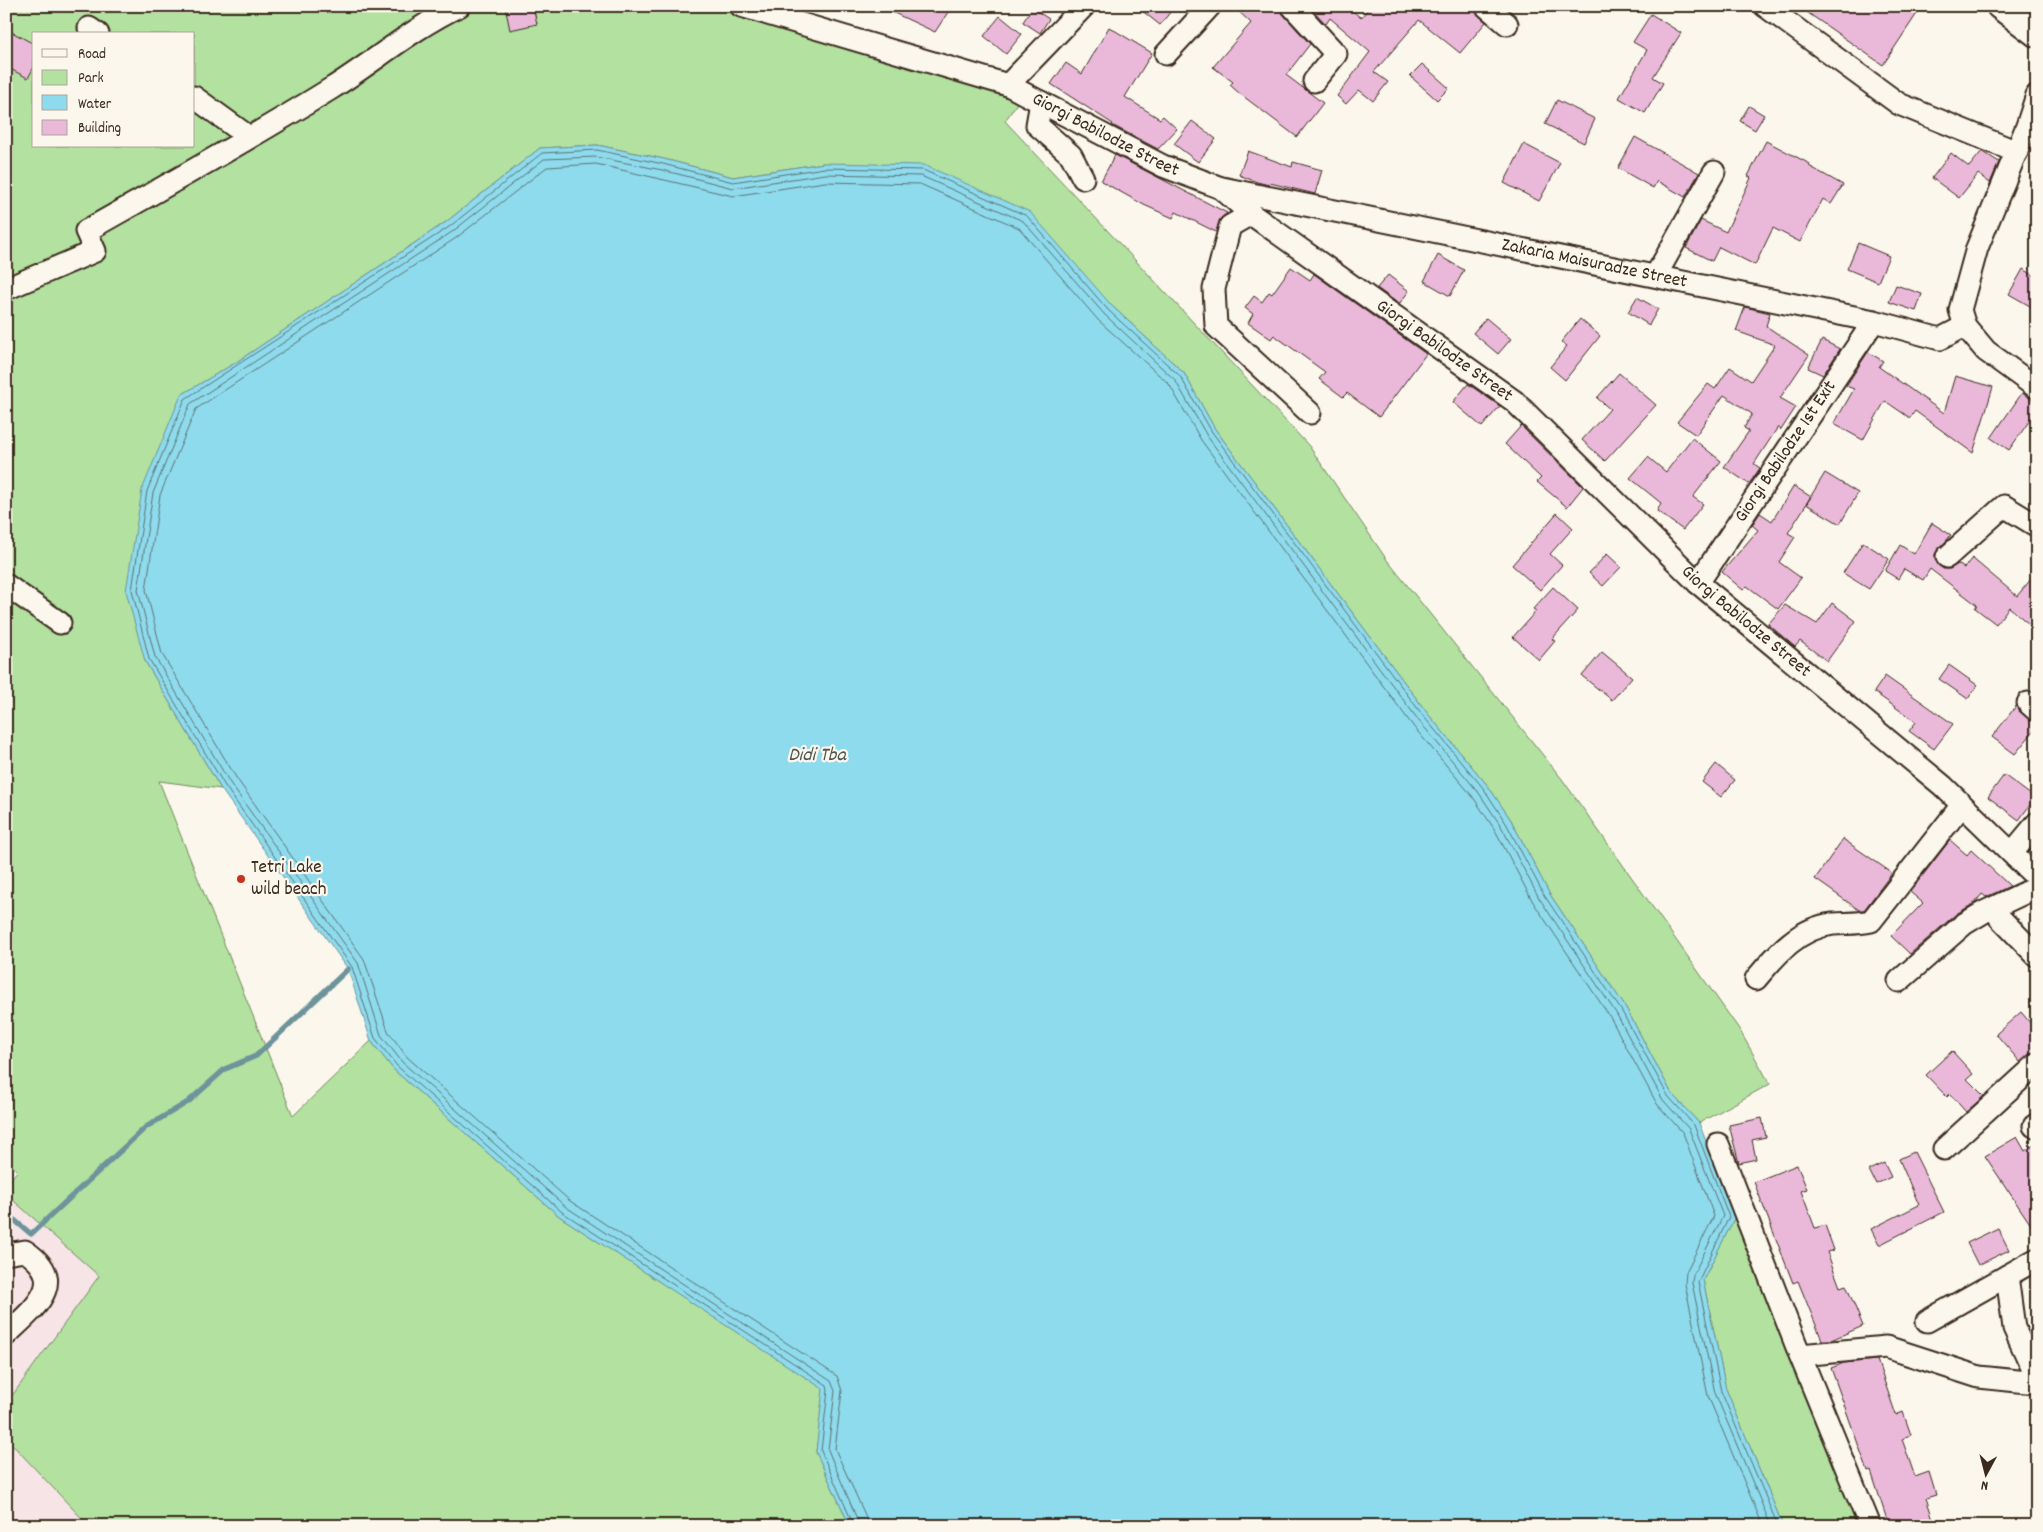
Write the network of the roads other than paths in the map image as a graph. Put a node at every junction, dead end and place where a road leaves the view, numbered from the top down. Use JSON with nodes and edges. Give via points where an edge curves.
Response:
{"nodes":[{"id":1,"x":460,"y":6,"type":"edge"},
{"id":2,"x":741,"y":6,"type":"edge"},
{"id":3,"x":1084,"y":6,"type":"edge"},
{"id":4,"x":1210,"y":6,"type":"edge"},
{"id":5,"x":1292,"y":6,"type":"edge"},
{"id":6,"x":1486,"y":6,"type":"edge"},
{"id":7,"x":2000,"y":6,"type":"edge"},
{"id":8,"x":1775,"y":10,"type":"edge"},
{"id":9,"x":1507,"y":24,"type":"dead end"},
{"id":10,"x":2037,"y":34,"type":"edge"},
{"id":11,"x":1166,"y":54,"type":"dead end"},
{"id":12,"x":1314,"y":81,"type":"dead end"},
{"id":13,"x":1008,"y":85,"type":"junction"},
{"id":14,"x":2037,"y":95,"type":"edge"},
{"id":15,"x":195,"y":98,"type":"edge"},
{"id":16,"x":1041,"y":102,"type":"junction"},
{"id":17,"x":2032,"y":128,"type":"edge"},
{"id":18,"x":249,"y":137,"type":"junction"},
{"id":19,"x":2017,"y":152,"type":"junction"},
{"id":20,"x":1714,"y":172,"type":"dead end"},
{"id":21,"x":1083,"y":178,"type":"dead end"},
{"id":22,"x":1221,"y":188,"type":"junction"},
{"id":23,"x":1251,"y":214,"type":"junction"},
{"id":24,"x":1656,"y":275,"type":"junction"},
{"id":25,"x":6,"y":289,"type":"edge"},
{"id":26,"x":1874,"y":320,"type":"junction"},
{"id":27,"x":1965,"y":326,"type":"junction"},
{"id":28,"x":2037,"y":388,"type":"edge"},
{"id":29,"x":1310,"y":413,"type":"dead end"},
{"id":30,"x":2037,"y":526,"type":"edge"},
{"id":31,"x":1947,"y":557,"type":"dead end"},
{"id":32,"x":1698,"y":583,"type":"junction"},
{"id":33,"x":6,"y":585,"type":"edge"},
{"id":34,"x":60,"y":623,"type":"dead end"},
{"id":35,"x":1962,"y":804,"type":"junction"},
{"id":36,"x":2037,"y":823,"type":"edge"},
{"id":37,"x":2012,"y":853,"type":"junction"},
{"id":38,"x":2037,"y":878,"type":"edge"},
{"id":39,"x":2037,"y":886,"type":"edge"},
{"id":40,"x":2000,"y":918,"type":"dead end"},
{"id":41,"x":2037,"y":956,"type":"edge"},
{"id":42,"x":1756,"y":979,"type":"dead end"},
{"id":43,"x":1899,"y":981,"type":"dead end"},
{"id":44,"x":2037,"y":1064,"type":"edge"},
{"id":45,"x":1718,"y":1144,"type":"dead end"},
{"id":46,"x":1944,"y":1149,"type":"dead end"},
{"id":47,"x":6,"y":1254,"type":"edge"},
{"id":48,"x":2037,"y":1259,"type":"edge"},
{"id":49,"x":2007,"y":1276,"type":"junction"},
{"id":50,"x":1927,"y":1321,"type":"dead end"},
{"id":51,"x":6,"y":1335,"type":"edge"},
{"id":52,"x":1800,"y":1355,"type":"junction"},
{"id":53,"x":2037,"y":1378,"type":"edge"},
{"id":54,"x":2037,"y":1382,"type":"edge"},
{"id":55,"x":1870,"y":1526,"type":"edge"}],
"edges":[{"from":1,"to":18,"type":"street","via":[[430,20],[348,78]]},
{"from":2,"to":13,"type":"street","name":"Giorgi Babilodze Street"},
{"from":3,"to":13,"type":"street"},
{"from":4,"to":11,"type":"street"},
{"from":5,"to":12,"type":"street","via":[[1336,54]]},
{"from":6,"to":9,"type":"street"},
{"from":7,"to":10,"type":"main road"},
{"from":8,"to":19,"type":"street","via":[[1899,104]]},
{"from":13,"to":16,"type":"street","name":"Giorgi Babilodze Street"},
{"from":14,"to":17,"type":"street"},
{"from":15,"to":18,"type":"street"},
{"from":16,"to":21,"type":"street","via":[[1037,124],[1071,155]]},
{"from":16,"to":22,"type":"street","name":"Giorgi Babilodze Street","via":[[1163,166]]},
{"from":17,"to":19,"type":"street"},
{"from":18,"to":25,"type":"street","via":[[86,231],[94,251]]},
{"from":19,"to":27,"type":"street","via":[[1977,248],[1960,310]]},
{"from":20,"to":24,"type":"street"},
{"from":22,"to":23,"type":"street","name":"Giorgi Babilodze Street"},
{"from":22,"to":24,"type":"street","name":"Zakaria Maisuradze Street"},
{"from":23,"to":29,"type":"street","via":[[1230,226],[1214,289],[1216,326]]},
{"from":23,"to":32,"type":"street","name":"Giorgi Babilodze Street","via":[[1514,401]]},
{"from":24,"to":26,"type":"street","name":"Zakaria Maisuradze Street"},
{"from":26,"to":27,"type":"street","name":"Zakaria Maisuradze Street","via":[[1940,339]]},
{"from":26,"to":32,"type":"street","name":"Giorgi Babilodze 1st Exit"},
{"from":27,"to":28,"type":"street","via":[[1986,351]]},
{"from":30,"to":31,"type":"street","via":[[2004,506]]},
{"from":32,"to":35,"type":"street","name":"Giorgi Babilodze Street"},
{"from":33,"to":34,"type":"street"},
{"from":35,"to":37,"type":"street","name":"Giorgi Babilodze Street"},
{"from":35,"to":42,"type":"street","via":[[1871,921],[1832,924],[1800,934],[1774,957]]},
{"from":36,"to":37,"type":"street"},
{"from":37,"to":38,"type":"street","name":"Giorgi Babilodze Street"},
{"from":39,"to":43,"type":"street","via":[[1964,924]]},
{"from":40,"to":41,"type":"street"},
{"from":44,"to":46,"type":"street"},
{"from":45,"to":52,"type":"street"},
{"from":47,"to":51,"type":"street","via":[[25,1251],[46,1270],[46,1290],[38,1303]]},
{"from":48,"to":49,"type":"street"},
{"from":49,"to":50,"type":"street"},
{"from":49,"to":53,"type":"street","via":[[2014,1328]]},
{"from":52,"to":54,"type":"street","via":[[1886,1347],[1979,1377]]},
{"from":52,"to":55,"type":"street"}]}
